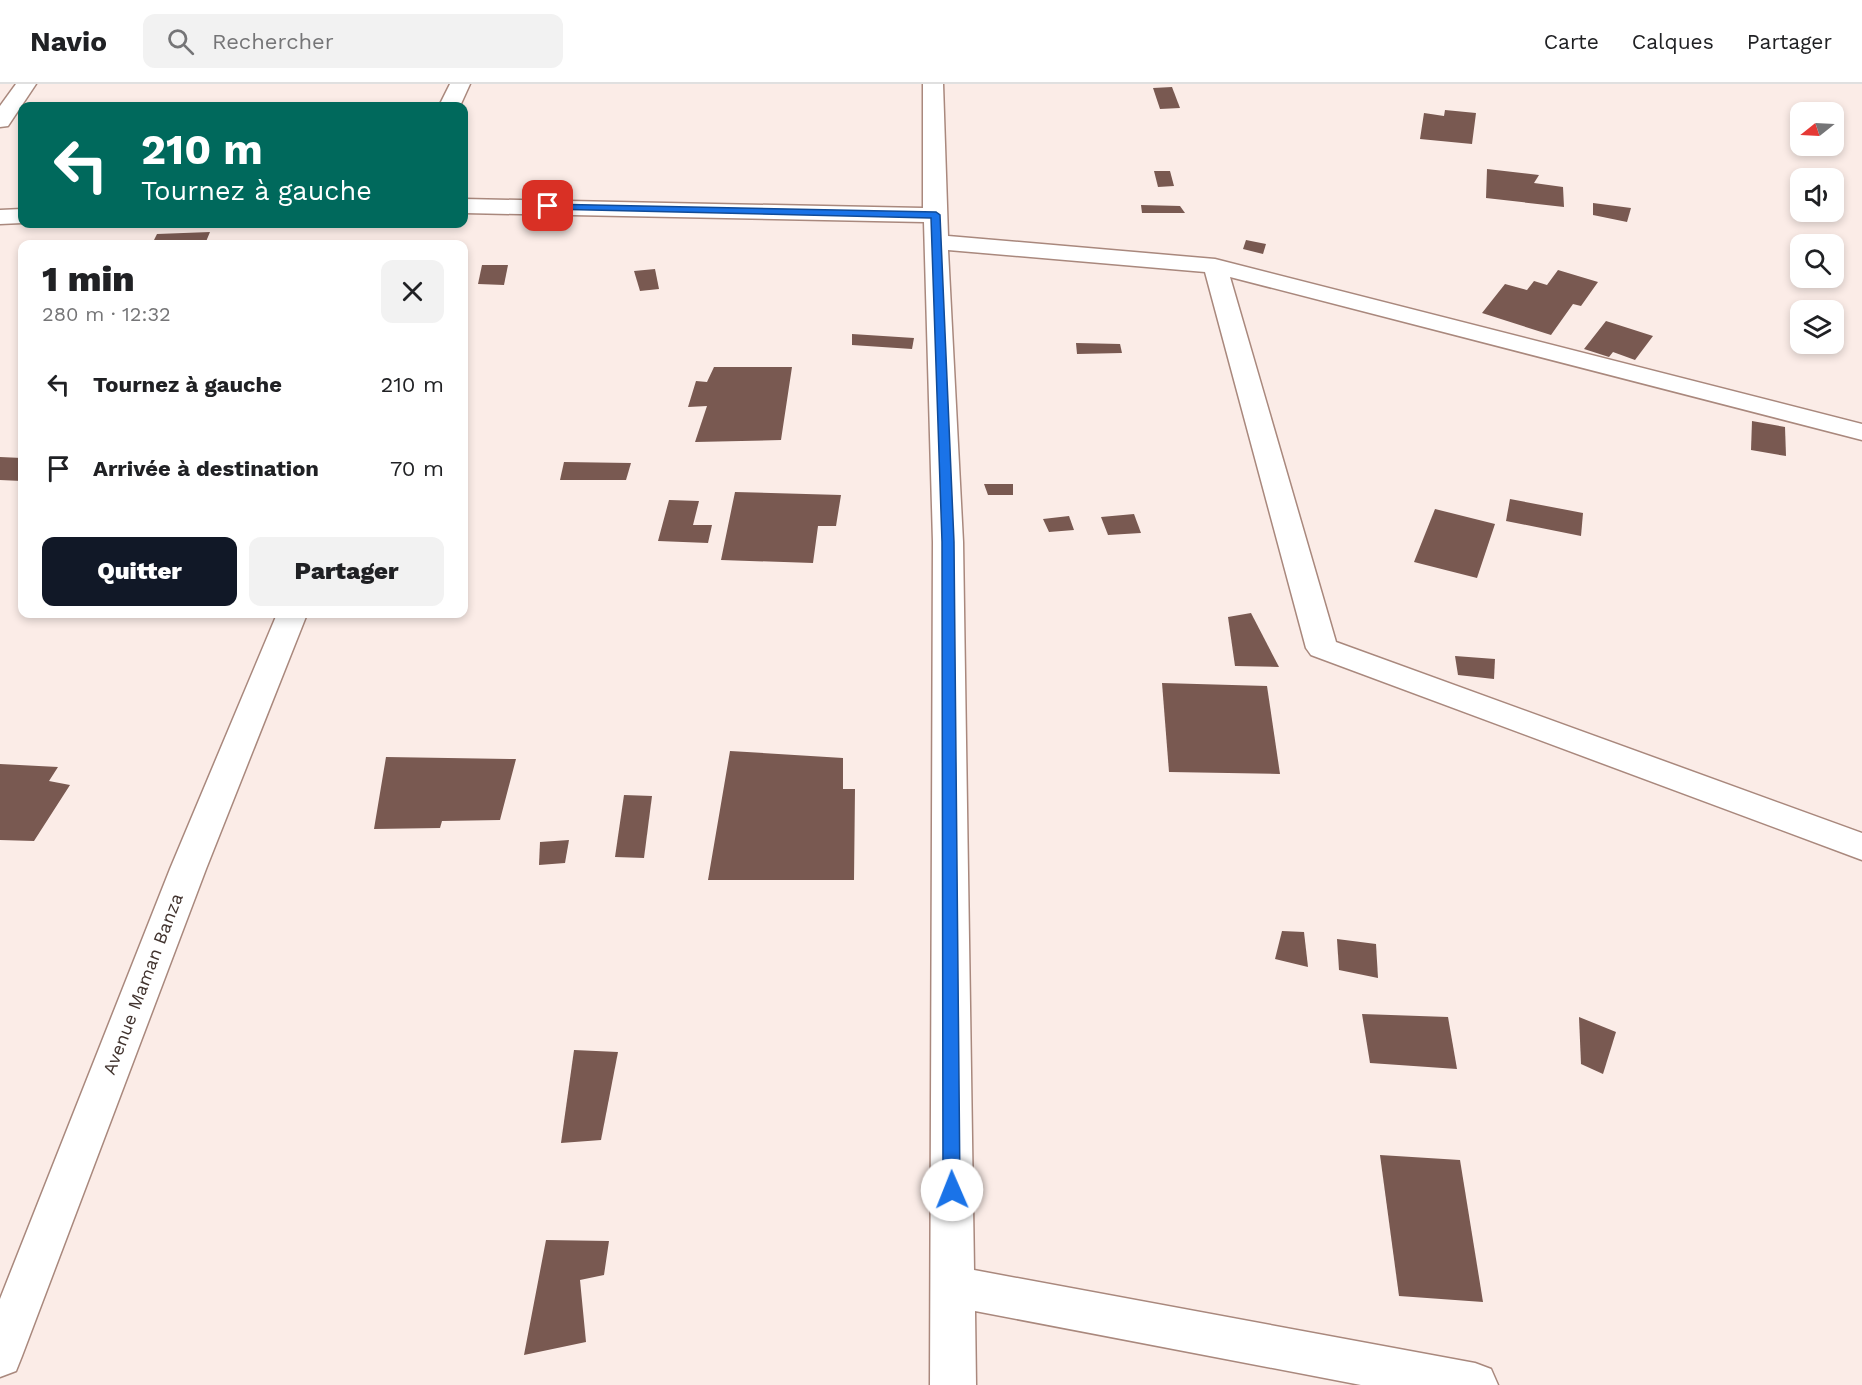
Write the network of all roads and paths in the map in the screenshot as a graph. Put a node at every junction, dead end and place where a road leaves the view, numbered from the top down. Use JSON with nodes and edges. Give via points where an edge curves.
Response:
{"nodes":[{"id":1,"x":26,"y":84,"type":"edge"},
{"id":2,"x":460,"y":84,"type":"edge"},
{"id":3,"x":933,"y":84,"type":"edge"},
{"id":4,"x":452,"y":102,"type":"edge"},
{"id":5,"x":0,"y":121,"type":"edge"},
{"id":6,"x":468,"y":206,"type":"edge"},
{"id":7,"x":18,"y":216,"type":"edge"},
{"id":8,"x":0,"y":217,"type":"edge"},
{"id":9,"x":936,"y":229,"type":"junction"},
{"id":10,"x":1215,"y":266,"type":"junction"},
{"id":11,"x":1862,"y":432,"type":"edge"},
{"id":12,"x":290,"y":618,"type":"edge"},
{"id":13,"x":1862,"y":848,"type":"edge"},
{"id":14,"x":952,"y":1286,"type":"junction"},
{"id":15,"x":0,"y":1356,"type":"edge"},
{"id":16,"x":953,"y":1385,"type":"edge"},
{"id":17,"x":1474,"y":1385,"type":"edge"}],
"edges":[{"from":1,"to":5,"type":"street"},
{"from":2,"to":4,"type":"street"},
{"from":3,"to":9,"type":"street"},
{"from":6,"to":9,"type":"street","via":[[633,207]]},
{"from":7,"to":8,"type":"street"},
{"from":9,"to":10,"type":"street"},
{"from":9,"to":14,"type":"street","via":[[948,542]]},
{"from":10,"to":11,"type":"street"},
{"from":10,"to":13,"type":"street","via":[[1322,648]]},
{"from":12,"to":15,"type":"street","name":"Avenue Maman Banza","via":[[188,869]]},
{"from":14,"to":16,"type":"street"},
{"from":14,"to":17,"type":"street"}]}
